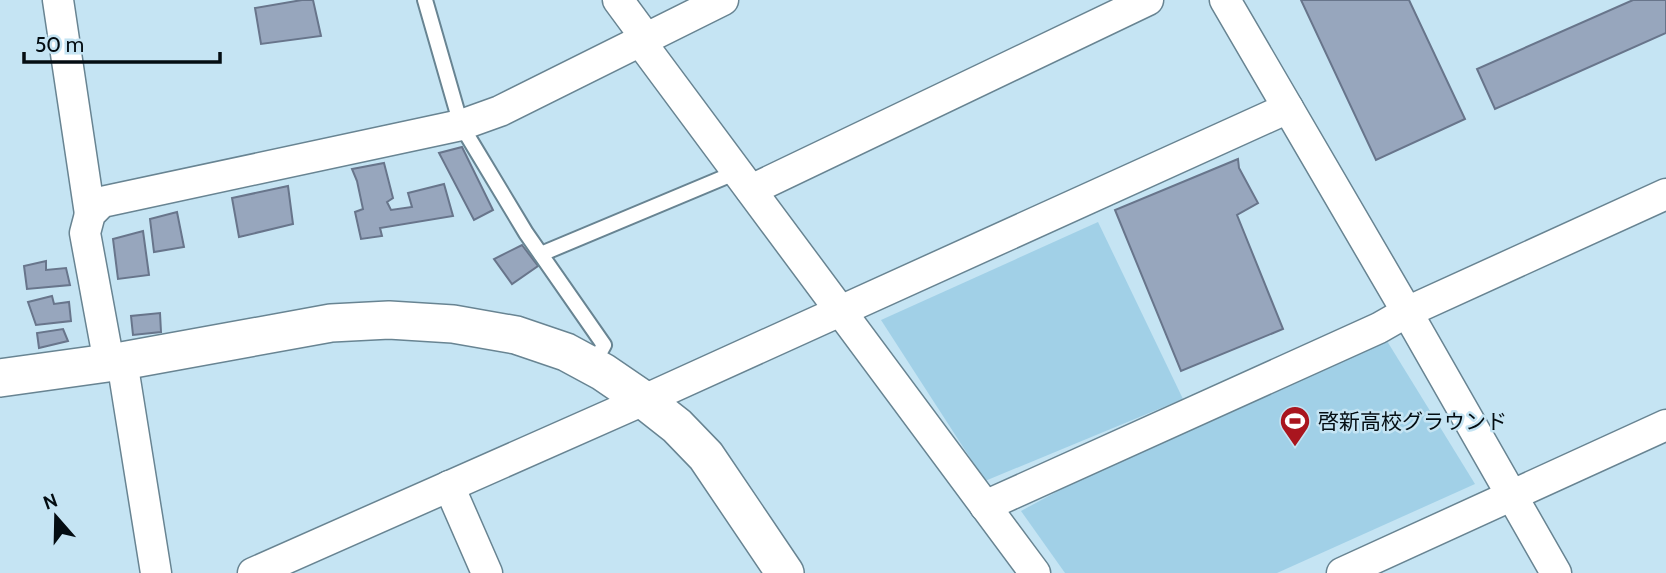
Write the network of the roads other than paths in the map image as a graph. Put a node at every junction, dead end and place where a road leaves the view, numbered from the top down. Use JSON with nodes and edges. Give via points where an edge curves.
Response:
{"nodes":[{"id":1,"x":58,"y":0,"type":"edge"},
{"id":2,"x":425,"y":0,"type":"edge"},
{"id":3,"x":618,"y":0,"type":"edge"},
{"id":4,"x":723,"y":0,"type":"edge"},
{"id":5,"x":1148,"y":0,"type":"edge"},
{"id":6,"x":1225,"y":0,"type":"edge"},
{"id":7,"x":643,"y":39,"type":"junction"},
{"id":8,"x":1288,"y":108,"type":"junction"},
{"id":9,"x":461,"y":125,"type":"junction"},
{"id":10,"x":744,"y":181,"type":"junction"},
{"id":11,"x":1666,"y":194,"type":"edge"},
{"id":12,"x":90,"y":214,"type":"junction"},
{"id":13,"x":541,"y":254,"type":"junction"},
{"id":14,"x":839,"y":310,"type":"junction"},
{"id":15,"x":1407,"y":312,"type":"junction"},
{"id":16,"x":115,"y":363,"type":"junction"},
{"id":17,"x":592,"y":366,"type":"junction"},
{"id":18,"x":0,"y":378,"type":"edge"},
{"id":19,"x":644,"y":400,"type":"junction"},
{"id":20,"x":1666,"y":425,"type":"edge"},
{"id":21,"x":449,"y":486,"type":"junction"},
{"id":22,"x":1511,"y":496,"type":"junction"},
{"id":23,"x":985,"y":506,"type":"junction"},
{"id":24,"x":156,"y":573,"type":"edge"},
{"id":25,"x":253,"y":573,"type":"edge"},
{"id":26,"x":487,"y":573,"type":"edge"},
{"id":27,"x":785,"y":573,"type":"edge"},
{"id":28,"x":1035,"y":573,"type":"edge"},
{"id":29,"x":1342,"y":573,"type":"edge"},
{"id":30,"x":1556,"y":573,"type":"edge"}],
"edges":[{"from":1,"to":12,"type":"street"},
{"from":2,"to":9,"type":"lane"},
{"from":3,"to":7,"type":"street"},
{"from":4,"to":7,"type":"street"},
{"from":5,"to":10,"type":"street"},
{"from":6,"to":8,"type":"street"},
{"from":7,"to":9,"type":"street","via":[[500,111]]},
{"from":7,"to":10,"type":"street"},
{"from":8,"to":14,"type":"street"},
{"from":8,"to":15,"type":"street"},
{"from":9,"to":12,"type":"street","via":[[102,202]]},
{"from":9,"to":13,"type":"lane"},
{"from":10,"to":13,"type":"lane"},
{"from":10,"to":14,"type":"street"},
{"from":11,"to":15,"type":"street"},
{"from":12,"to":16,"type":"street","via":[[85,233]]},
{"from":13,"to":17,"type":"lane","via":[[604,345]]},
{"from":14,"to":19,"type":"street"},
{"from":14,"to":23,"type":"street"},
{"from":15,"to":22,"type":"street"},
{"from":15,"to":23,"type":"street"},
{"from":16,"to":17,"type":"street","via":[[331,323],[389,320],[453,324],[516,335]]},
{"from":16,"to":18,"type":"street"},
{"from":16,"to":24,"type":"street"},
{"from":17,"to":19,"type":"street"},
{"from":19,"to":21,"type":"street"},
{"from":19,"to":27,"type":"street","via":[[706,456]]},
{"from":20,"to":22,"type":"street"},
{"from":21,"to":25,"type":"street"},
{"from":21,"to":26,"type":"street"},
{"from":22,"to":29,"type":"street"},
{"from":22,"to":30,"type":"street"},
{"from":23,"to":28,"type":"street"}]}
